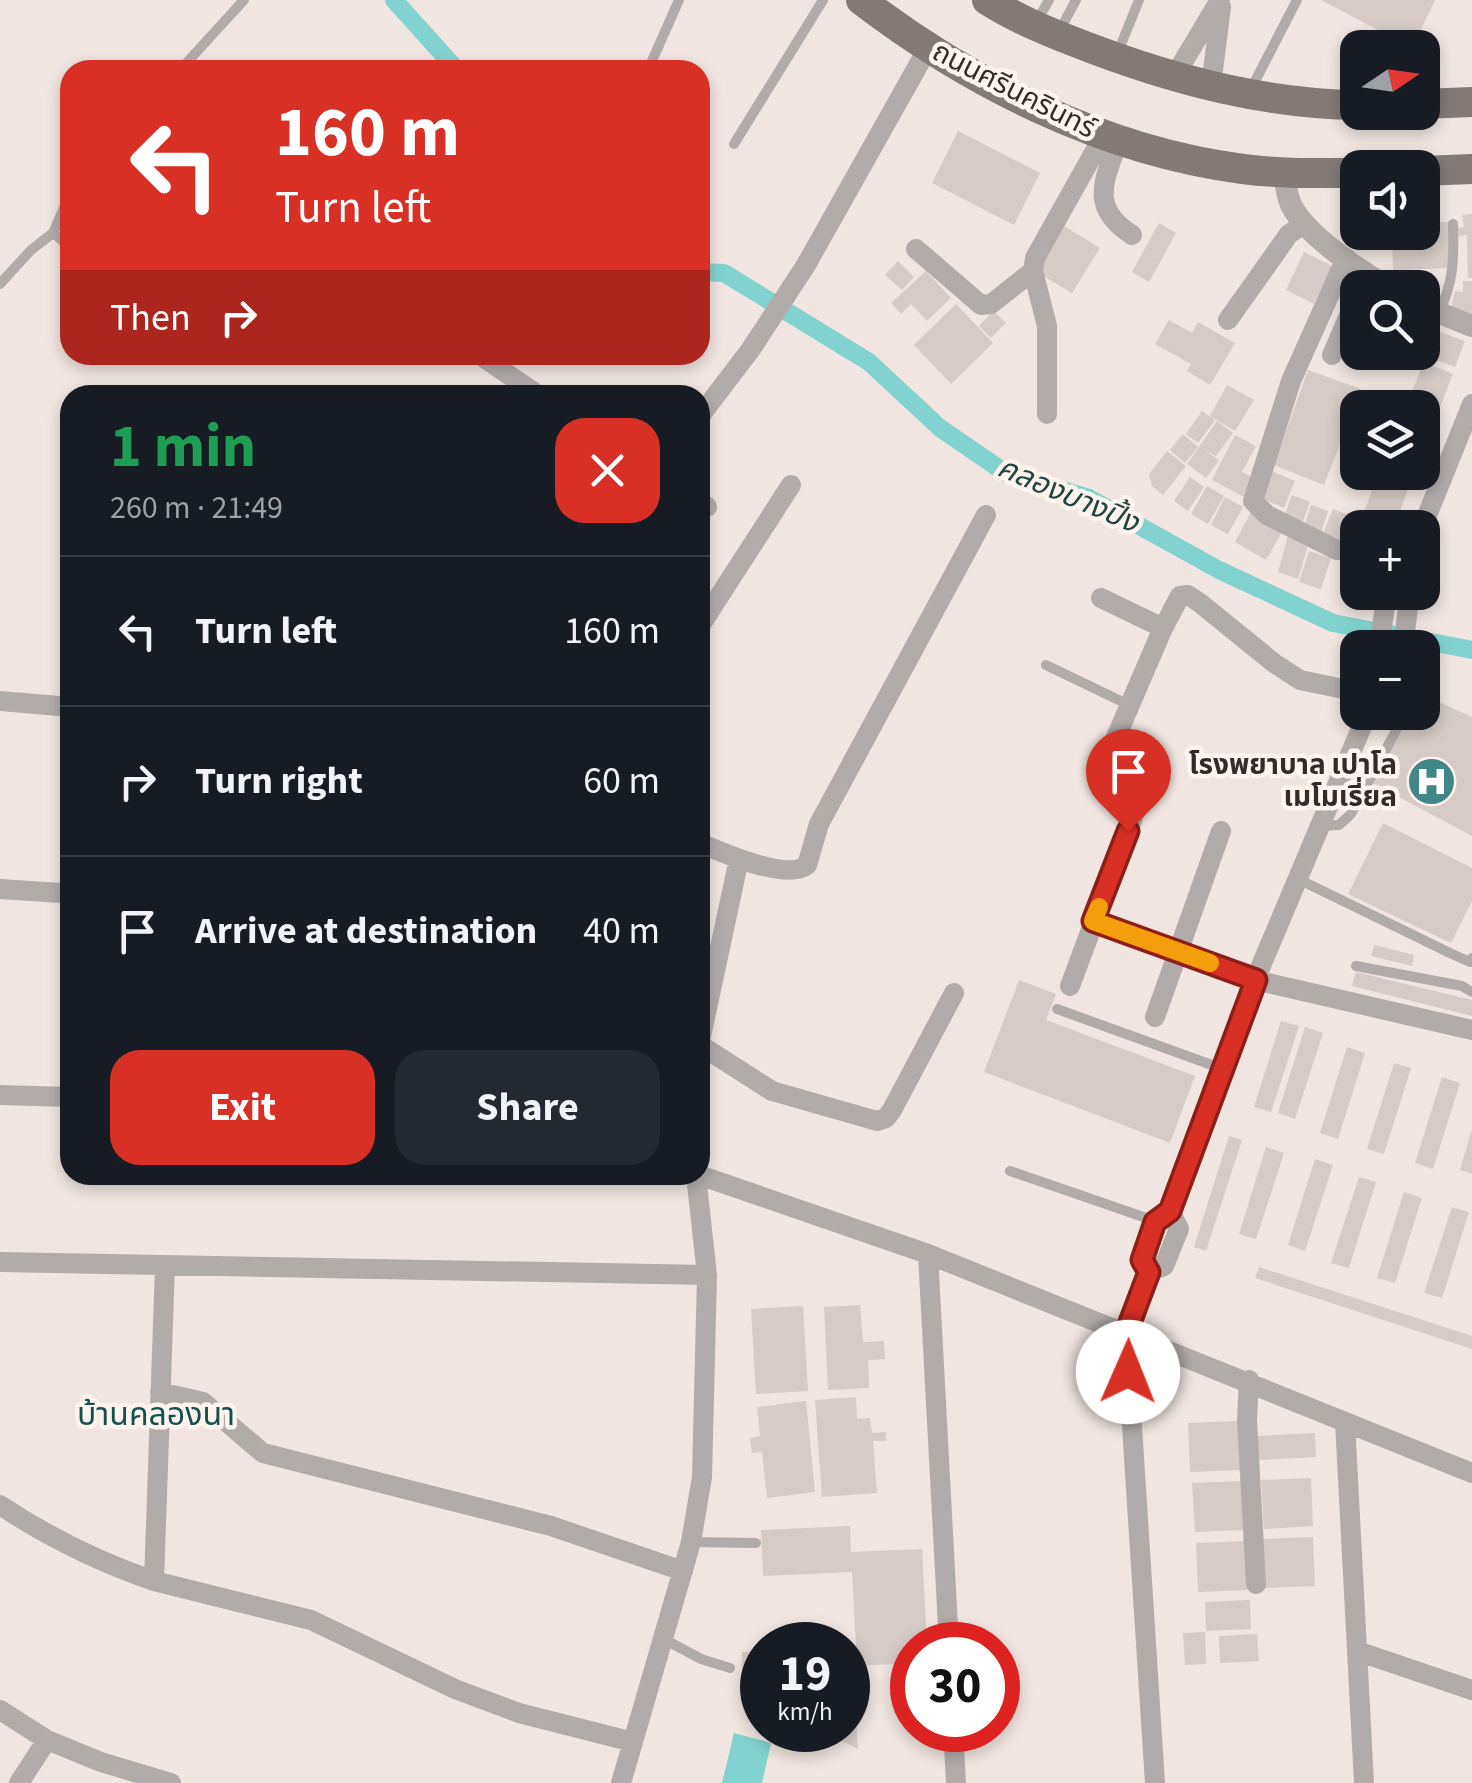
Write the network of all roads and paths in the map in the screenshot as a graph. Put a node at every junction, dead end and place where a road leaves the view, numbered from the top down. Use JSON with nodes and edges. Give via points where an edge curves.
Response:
{"nodes":[{"id":1,"x":244,"y":0,"type":"edge"},
{"id":2,"x":678,"y":0,"type":"edge"},
{"id":3,"x":823,"y":0,"type":"edge"},
{"id":4,"x":861,"y":0,"type":"edge"},
{"id":5,"x":987,"y":0,"type":"edge"},
{"id":6,"x":1076,"y":0,"type":"edge"},
{"id":7,"x":1139,"y":0,"type":"edge"},
{"id":8,"x":1221,"y":0,"type":"edge"},
{"id":9,"x":1297,"y":0,"type":"edge"},
{"id":10,"x":1047,"y":21,"type":"edge"},
{"id":11,"x":928,"y":48,"type":"junction"},
{"id":12,"x":1116,"y":58,"type":"junction"},
{"id":13,"x":189,"y":60,"type":"edge"},
{"id":14,"x":652,"y":60,"type":"edge"},
{"id":15,"x":1174,"y":77,"type":"junction"},
{"id":16,"x":1211,"y":86,"type":"junction"},
{"id":17,"x":1248,"y":94,"type":"junction"},
{"id":18,"x":1472,"y":102,"type":"edge"},
{"id":19,"x":1340,"y":103,"type":"edge"},
{"id":20,"x":1440,"y":103,"type":"edge"},
{"id":21,"x":1111,"y":138,"type":"junction"},
{"id":22,"x":734,"y":144,"type":"dead end"},
{"id":23,"x":1472,"y":168,"type":"edge"},
{"id":24,"x":1440,"y":170,"type":"edge"},
{"id":25,"x":1340,"y":173,"type":"edge"},
{"id":26,"x":1284,"y":174,"type":"junction"},
{"id":27,"x":60,"y":216,"type":"edge"},
{"id":28,"x":1304,"y":224,"type":"junction"},
{"id":29,"x":1453,"y":224,"type":"dead end"},
{"id":30,"x":53,"y":232,"type":"junction"},
{"id":31,"x":1132,"y":235,"type":"dead end"},
{"id":32,"x":60,"y":238,"type":"edge"},
{"id":33,"x":916,"y":250,"type":"dead end"},
{"id":34,"x":1346,"y":258,"type":"junction"},
{"id":35,"x":1356,"y":270,"type":"edge"},
{"id":36,"x":1033,"y":271,"type":"junction"},
{"id":37,"x":0,"y":284,"type":"edge"},
{"id":38,"x":1440,"y":301,"type":"edge"},
{"id":39,"x":1440,"y":314,"type":"edge"},
{"id":40,"x":1228,"y":320,"type":"dead end"},
{"id":41,"x":1472,"y":326,"type":"edge"},
{"id":42,"x":1340,"y":341,"type":"edge"},
{"id":43,"x":1332,"y":355,"type":"dead end"},
{"id":44,"x":494,"y":365,"type":"edge"},
{"id":45,"x":524,"y":385,"type":"edge"},
{"id":46,"x":710,"y":403,"type":"edge"},
{"id":47,"x":1472,"y":404,"type":"edge"},
{"id":48,"x":1046,"y":414,"type":"dead end"},
{"id":49,"x":791,"y":485,"type":"dead end"},
{"id":50,"x":1429,"y":510,"type":"edge"},
{"id":51,"x":986,"y":516,"type":"dead end"},
{"id":52,"x":1338,"y":550,"type":"dead end"},
{"id":53,"x":1101,"y":598,"type":"dead end"},
{"id":54,"x":710,"y":611,"type":"edge"},
{"id":55,"x":1163,"y":628,"type":"junction"},
{"id":56,"x":1046,"y":665,"type":"dead end"},
{"id":57,"x":1340,"y":688,"type":"edge"},
{"id":58,"x":0,"y":701,"type":"edge"},
{"id":59,"x":1129,"y":705,"type":"junction"},
{"id":60,"x":60,"y":706,"type":"edge"},
{"id":61,"x":1360,"y":730,"type":"edge"},
{"id":62,"x":1396,"y":730,"type":"edge"},
{"id":63,"x":1106,"y":758,"type":"dead end"},
{"id":64,"x":1139,"y":801,"type":"dead end"},
{"id":65,"x":1318,"y":827,"type":"junction"},
{"id":66,"x":1220,"y":832,"type":"dead end"},
{"id":67,"x":710,"y":847,"type":"edge"},
{"id":68,"x":738,"y":859,"type":"junction"},
{"id":69,"x":1297,"y":879,"type":"junction"},
{"id":70,"x":0,"y":888,"type":"edge"},
{"id":71,"x":60,"y":893,"type":"edge"},
{"id":72,"x":1093,"y":921,"type":"junction"},
{"id":73,"x":1178,"y":951,"type":"junction"},
{"id":74,"x":1471,"y":960,"type":"edge"},
{"id":75,"x":1356,"y":966,"type":"dead end"},
{"id":76,"x":1256,"y":980,"type":"junction"},
{"id":77,"x":1070,"y":986,"type":"dead end"},
{"id":78,"x":1467,"y":989,"type":"edge"},
{"id":79,"x":954,"y":994,"type":"dead end"},
{"id":80,"x":710,"y":995,"type":"edge"},
{"id":81,"x":1058,"y":1009,"type":"dead end"},
{"id":82,"x":1156,"y":1017,"type":"dead end"},
{"id":83,"x":1472,"y":1030,"type":"edge"},
{"id":84,"x":710,"y":1050,"type":"edge"},
{"id":85,"x":1223,"y":1069,"type":"junction"},
{"id":86,"x":0,"y":1094,"type":"edge"},
{"id":87,"x":60,"y":1097,"type":"edge"},
{"id":88,"x":1010,"y":1170,"type":"dead end"},
{"id":89,"x":710,"y":1179,"type":"edge"},
{"id":90,"x":699,"y":1185,"type":"edge"},
{"id":91,"x":1163,"y":1216,"type":"junction"},
{"id":92,"x":928,"y":1254,"type":"junction"},
{"id":93,"x":0,"y":1262,"type":"edge"},
{"id":94,"x":165,"y":1266,"type":"junction"},
{"id":95,"x":707,"y":1275,"type":"junction"},
{"id":96,"x":1126,"y":1333,"type":"junction"},
{"id":97,"x":1249,"y":1380,"type":"junction"},
{"id":98,"x":160,"y":1392,"type":"junction"},
{"id":99,"x":1345,"y":1422,"type":"junction"},
{"id":100,"x":1472,"y":1473,"type":"edge"},
{"id":101,"x":0,"y":1505,"type":"edge"},
{"id":102,"x":691,"y":1542,"type":"junction"},
{"id":103,"x":756,"y":1543,"type":"dead end"},
{"id":104,"x":683,"y":1571,"type":"junction"},
{"id":105,"x":154,"y":1581,"type":"junction"},
{"id":106,"x":1256,"y":1584,"type":"dead end"},
{"id":107,"x":947,"y":1622,"type":"edge"},
{"id":108,"x":663,"y":1638,"type":"junction"},
{"id":109,"x":1357,"y":1651,"type":"junction"},
{"id":110,"x":730,"y":1668,"type":"dead end"},
{"id":111,"x":1472,"y":1690,"type":"edge"},
{"id":112,"x":0,"y":1710,"type":"edge"},
{"id":113,"x":46,"y":1740,"type":"junction"},
{"id":114,"x":633,"y":1742,"type":"junction"},
{"id":115,"x":954,"y":1752,"type":"edge"},
{"id":116,"x":624,"y":1782,"type":"edge"},
{"id":117,"x":19,"y":1783,"type":"edge"},
{"id":118,"x":171,"y":1783,"type":"edge"},
{"id":119,"x":956,"y":1783,"type":"edge"},
{"id":120,"x":1155,"y":1783,"type":"edge"},
{"id":121,"x":1364,"y":1783,"type":"edge"}],
"edges":[{"from":1,"to":13,"type":"lane"},
{"from":2,"to":14,"type":"lane"},
{"from":3,"to":22,"type":"lane"},
{"from":4,"to":11,"type":"main road","name":"ถนนศรีนครินทร์"},
{"from":5,"to":10,"type":"main road"},
{"from":6,"to":10,"type":"lane"},
{"from":7,"to":12,"type":"lane"},
{"from":8,"to":15,"type":"street"},
{"from":8,"to":16,"type":"street"},
{"from":9,"to":17,"type":"lane"},
{"from":10,"to":12,"type":"main road"},
{"from":11,"to":21,"type":"main road","name":"ถนนศรีนครินทร์","via":[[1042,110]]},
{"from":11,"to":46,"type":"street","via":[[806,265]]},
{"from":12,"to":15,"type":"main road"},
{"from":15,"to":16,"type":"main road"},
{"from":16,"to":17,"type":"main road"},
{"from":17,"to":19,"type":"main road"},
{"from":18,"to":20,"type":"main road"},
{"from":21,"to":26,"type":"main road","name":"ถนนศรีนครินทร์","via":[[1201,162]]},
{"from":21,"to":31,"type":"street","via":[[1104,202],[1114,224]]},
{"from":21,"to":36,"type":"street","via":[[1047,234]]},
{"from":23,"to":24,"type":"main road"},
{"from":25,"to":26,"type":"main road","name":"ถนนศรีนครินทร์"},
{"from":26,"to":28,"type":"street","via":[[1290,203]]},
{"from":27,"to":30,"type":"lane"},
{"from":28,"to":34,"type":"street"},
{"from":28,"to":40,"type":"street","via":[[1289,234]]},
{"from":29,"to":38,"type":"lane","via":[[1455,271]]},
{"from":30,"to":32,"type":"lane"},
{"from":30,"to":37,"type":"lane"},
{"from":33,"to":36,"type":"street","via":[[981,305]]},
{"from":34,"to":35,"type":"street"},
{"from":34,"to":52,"type":"street","via":[[1291,381],[1253,501]]},
{"from":36,"to":48,"type":"street","via":[[1047,326]]},
{"from":39,"to":41,"type":"street"},
{"from":42,"to":43,"type":"street"},
{"from":44,"to":45,"type":"street"},
{"from":47,"to":50,"type":"street"},
{"from":49,"to":54,"type":"street"},
{"from":51,"to":68,"type":"street","via":[[819,824],[808,865],[795,872]]},
{"from":53,"to":55,"type":"street"},
{"from":55,"to":57,"type":"street","via":[[1180,596],[1188,595],[1300,680]]},
{"from":55,"to":59,"type":"street"},
{"from":56,"to":59,"type":"lane"},
{"from":58,"to":60,"type":"street"},
{"from":59,"to":63,"type":"street"},
{"from":61,"to":65,"type":"street"},
{"from":62,"to":65,"type":"lane","via":[[1352,814],[1339,825]]},
{"from":64,"to":72,"type":"street"},
{"from":65,"to":69,"type":"street"},
{"from":66,"to":73,"type":"street"},
{"from":67,"to":68,"type":"street"},
{"from":68,"to":80,"type":"street"},
{"from":69,"to":74,"type":"lane"},
{"from":69,"to":76,"type":"street"},
{"from":70,"to":71,"type":"street"},
{"from":72,"to":73,"type":"street"},
{"from":72,"to":77,"type":"street"},
{"from":73,"to":76,"type":"street"},
{"from":73,"to":82,"type":"street"},
{"from":74,"to":78,"type":"lane"},
{"from":75,"to":78,"type":"lane"},
{"from":76,"to":83,"type":"street"},
{"from":76,"to":85,"type":"street"},
{"from":79,"to":84,"type":"street","via":[[892,1110],[877,1121],[772,1091]]},
{"from":81,"to":85,"type":"lane"},
{"from":85,"to":91,"type":"street"},
{"from":86,"to":87,"type":"street"},
{"from":88,"to":91,"type":"lane"},
{"from":89,"to":92,"type":"street"},
{"from":90,"to":95,"type":"street"},
{"from":91,"to":96,"type":"street","via":[[1179,1229],[1164,1266],[1149,1272]]},
{"from":92,"to":96,"type":"street"},
{"from":92,"to":107,"type":"street"},
{"from":93,"to":94,"type":"street"},
{"from":94,"to":95,"type":"street"},
{"from":94,"to":98,"type":"street"},
{"from":95,"to":102,"type":"street","via":[[702,1477]]},
{"from":96,"to":97,"type":"street"},
{"from":96,"to":120,"type":"street"},
{"from":97,"to":99,"type":"street"},
{"from":97,"to":106,"type":"street"},
{"from":98,"to":104,"type":"street","via":[[202,1402],[263,1453],[551,1526]]},
{"from":98,"to":105,"type":"street"},
{"from":99,"to":100,"type":"street"},
{"from":99,"to":109,"type":"street"},
{"from":101,"to":105,"type":"street","via":[[110,1566]]},
{"from":102,"to":103,"type":"lane"},
{"from":102,"to":104,"type":"street"},
{"from":104,"to":108,"type":"street"},
{"from":105,"to":114,"type":"street","via":[[311,1620],[455,1689]]},
{"from":108,"to":110,"type":"lane"},
{"from":108,"to":114,"type":"street"},
{"from":109,"to":111,"type":"street"},
{"from":109,"to":121,"type":"street"},
{"from":112,"to":113,"type":"street"},
{"from":113,"to":117,"type":"street"},
{"from":113,"to":118,"type":"street"},
{"from":114,"to":116,"type":"street"},
{"from":115,"to":119,"type":"street"}]}
